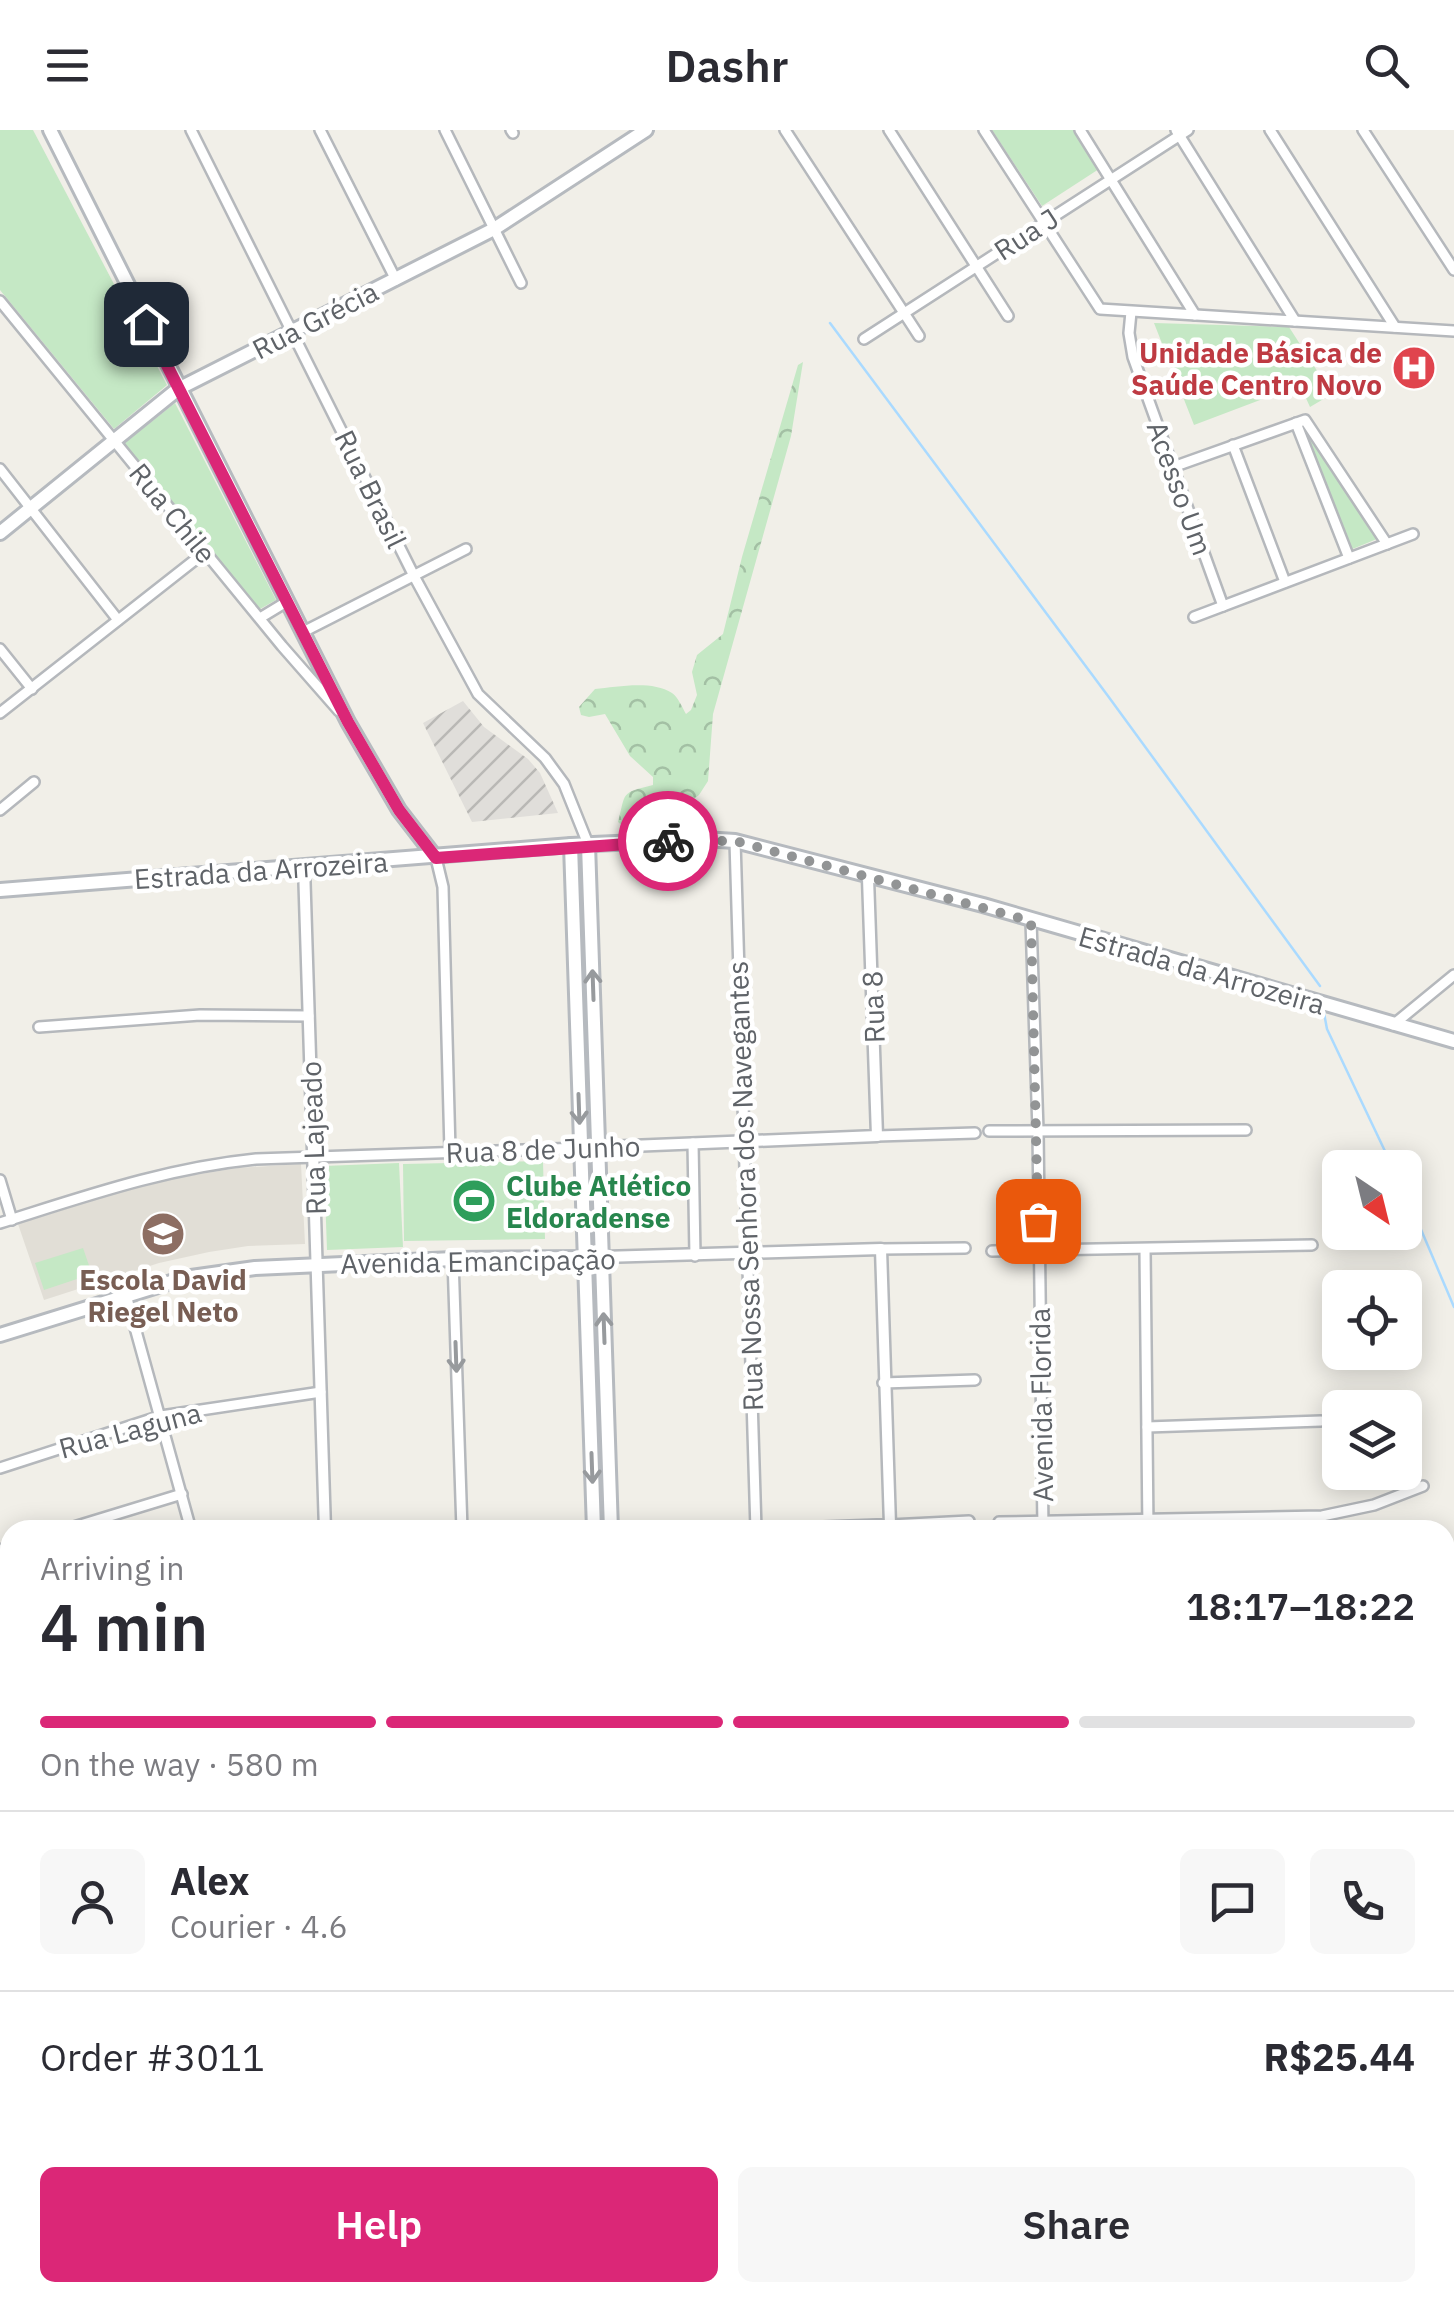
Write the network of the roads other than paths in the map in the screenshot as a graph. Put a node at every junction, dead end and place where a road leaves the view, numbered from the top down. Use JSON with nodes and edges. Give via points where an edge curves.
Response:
{"nodes":[{"id":1,"x":50,"y":130,"type":"edge"},
{"id":2,"x":191,"y":130,"type":"edge"},
{"id":3,"x":320,"y":130,"type":"edge"},
{"id":4,"x":445,"y":130,"type":"edge"},
{"id":5,"x":646,"y":130,"type":"edge"},
{"id":6,"x":785,"y":130,"type":"edge"},
{"id":7,"x":889,"y":130,"type":"edge"},
{"id":8,"x":984,"y":130,"type":"edge"},
{"id":9,"x":1080,"y":130,"type":"edge"},
{"id":10,"x":1270,"y":130,"type":"edge"},
{"id":11,"x":1363,"y":130,"type":"edge"},
{"id":12,"x":1181,"y":132,"type":"edge"},
{"id":13,"x":1112,"y":179,"type":"junction"},
{"id":14,"x":1044,"y":223,"type":"junction"},
{"id":15,"x":494,"y":229,"type":"junction"},
{"id":16,"x":976,"y":266,"type":"junction"},
{"id":17,"x":1454,"y":270,"type":"edge"},
{"id":18,"x":396,"y":280,"type":"junction"},
{"id":19,"x":521,"y":283,"type":"dead end"},
{"id":20,"x":0,"y":301,"type":"edge"},
{"id":21,"x":904,"y":312,"type":"junction"},
{"id":22,"x":1130,"y":312,"type":"junction"},
{"id":23,"x":1195,"y":315,"type":"junction"},
{"id":24,"x":1008,"y":316,"type":"dead end"},
{"id":25,"x":1295,"y":322,"type":"junction"},
{"id":26,"x":1395,"y":328,"type":"junction"},
{"id":27,"x":293,"y":331,"type":"junction"},
{"id":28,"x":1454,"y":331,"type":"edge"},
{"id":29,"x":919,"y":336,"type":"dead end"},
{"id":30,"x":864,"y":338,"type":"dead end"},
{"id":31,"x":178,"y":389,"type":"junction"},
{"id":32,"x":1300,"y":422,"type":"junction"},
{"id":33,"x":114,"y":441,"type":"junction"},
{"id":34,"x":1234,"y":446,"type":"junction"},
{"id":35,"x":1173,"y":467,"type":"junction"},
{"id":36,"x":0,"y":469,"type":"edge"},
{"id":37,"x":31,"y":507,"type":"junction"},
{"id":38,"x":0,"y":533,"type":"edge"},
{"id":39,"x":1413,"y":534,"type":"dead end"},
{"id":40,"x":1386,"y":544,"type":"junction"},
{"id":41,"x":466,"y":549,"type":"dead end"},
{"id":42,"x":205,"y":552,"type":"junction"},
{"id":43,"x":1349,"y":558,"type":"junction"},
{"id":44,"x":414,"y":576,"type":"junction"},
{"id":45,"x":1285,"y":582,"type":"junction"},
{"id":46,"x":288,"y":601,"type":"junction"},
{"id":47,"x":1223,"y":606,"type":"junction"},
{"id":48,"x":260,"y":618,"type":"junction"},
{"id":49,"x":1194,"y":618,"type":"dead end"},
{"id":50,"x":118,"y":620,"type":"junction"},
{"id":51,"x":304,"y":632,"type":"junction"},
{"id":52,"x":0,"y":649,"type":"edge"},
{"id":53,"x":32,"y":688,"type":"junction"},
{"id":54,"x":0,"y":714,"type":"edge"},
{"id":55,"x":348,"y":722,"type":"junction"},
{"id":56,"x":34,"y":782,"type":"dead end"},
{"id":57,"x":0,"y":810,"type":"edge"},
{"id":58,"x":580,"y":825,"type":"junction"},
{"id":59,"x":735,"y":841,"type":"junction"},
{"id":60,"x":588,"y":844,"type":"junction"},
{"id":61,"x":570,"y":846,"type":"junction"},
{"id":62,"x":436,"y":858,"type":"junction"},
{"id":63,"x":304,"y":867,"type":"junction"},
{"id":64,"x":868,"y":878,"type":"junction"},
{"id":65,"x":0,"y":890,"type":"edge"},
{"id":66,"x":1031,"y":921,"type":"junction"},
{"id":67,"x":1454,"y":975,"type":"edge"},
{"id":68,"x":309,"y":1016,"type":"junction"},
{"id":69,"x":1393,"y":1025,"type":"junction"},
{"id":70,"x":38,"y":1027,"type":"dead end"},
{"id":71,"x":1454,"y":1042,"type":"edge"},
{"id":72,"x":1038,"y":1130,"type":"junction"},
{"id":73,"x":1246,"y":1130,"type":"dead end"},
{"id":74,"x":990,"y":1132,"type":"dead end"},
{"id":75,"x":975,"y":1133,"type":"dead end"},
{"id":76,"x":877,"y":1136,"type":"junction"},
{"id":77,"x":742,"y":1141,"type":"junction"},
{"id":78,"x":693,"y":1143,"type":"junction"},
{"id":79,"x":598,"y":1147,"type":"junction"},
{"id":80,"x":581,"y":1148,"type":"junction"},
{"id":81,"x":450,"y":1151,"type":"junction"},
{"id":82,"x":313,"y":1158,"type":"junction"},
{"id":83,"x":0,"y":1180,"type":"edge"},
{"id":84,"x":12,"y":1220,"type":"junction"},
{"id":85,"x":0,"y":1223,"type":"edge"},
{"id":86,"x":1312,"y":1245,"type":"dead end"},
{"id":87,"x":965,"y":1248,"type":"dead end"},
{"id":88,"x":881,"y":1249,"type":"junction"},
{"id":89,"x":1145,"y":1249,"type":"junction"},
{"id":90,"x":992,"y":1251,"type":"dead end"},
{"id":91,"x":1038,"y":1252,"type":"junction"},
{"id":92,"x":746,"y":1254,"type":"junction"},
{"id":93,"x":695,"y":1256,"type":"junction"},
{"id":94,"x":584,"y":1258,"type":"junction"},
{"id":95,"x":602,"y":1258,"type":"junction"},
{"id":96,"x":452,"y":1259,"type":"junction"},
{"id":97,"x":316,"y":1265,"type":"junction"},
{"id":98,"x":126,"y":1295,"type":"junction"},
{"id":99,"x":0,"y":1335,"type":"edge"},
{"id":100,"x":975,"y":1380,"type":"dead end"},
{"id":101,"x":883,"y":1382,"type":"junction"},
{"id":102,"x":321,"y":1392,"type":"junction"},
{"id":103,"x":607,"y":1409,"type":"junction"},
{"id":104,"x":590,"y":1410,"type":"junction"},
{"id":105,"x":161,"y":1416,"type":"junction"},
{"id":106,"x":1321,"y":1421,"type":"dead end"},
{"id":107,"x":1147,"y":1427,"type":"junction"},
{"id":108,"x":0,"y":1468,"type":"edge"},
{"id":109,"x":1423,"y":1486,"type":"dead end"},
{"id":110,"x":182,"y":1494,"type":"junction"},
{"id":111,"x":1322,"y":1516,"type":"junction"},
{"id":112,"x":1232,"y":1517,"type":"junction"},
{"id":113,"x":97,"y":1520,"type":"edge"},
{"id":114,"x":188,"y":1520,"type":"edge"},
{"id":115,"x":325,"y":1520,"type":"edge"},
{"id":116,"x":462,"y":1520,"type":"edge"},
{"id":117,"x":594,"y":1520,"type":"edge"},
{"id":118,"x":611,"y":1520,"type":"edge"},
{"id":119,"x":754,"y":1520,"type":"edge"},
{"id":120,"x":890,"y":1520,"type":"edge"},
{"id":121,"x":1043,"y":1520,"type":"edge"},
{"id":122,"x":1148,"y":1520,"type":"edge"},
{"id":123,"x":1196,"y":1520,"type":"edge"},
{"id":124,"x":1232,"y":1520,"type":"edge"},
{"id":125,"x":1322,"y":1520,"type":"edge"}],
"edges":[{"from":1,"to":31,"type":"main road"},
{"from":2,"to":27,"type":"street","name":"Rua Brasil"},
{"from":3,"to":18,"type":"street"},
{"from":4,"to":15,"type":"street"},
{"from":5,"to":15,"type":"main road","name":"Rua Grécia"},
{"from":6,"to":21,"type":"street"},
{"from":7,"to":16,"type":"street"},
{"from":8,"to":14,"type":"street"},
{"from":9,"to":13,"type":"street"},
{"from":10,"to":26,"type":"street"},
{"from":11,"to":17,"type":"street"},
{"from":12,"to":13,"type":"street","name":"Rua J"},
{"from":12,"to":25,"type":"street"},
{"from":13,"to":14,"type":"street","name":"Rua J"},
{"from":13,"to":23,"type":"street"},
{"from":14,"to":16,"type":"street","name":"Rua J"},
{"from":14,"to":22,"type":"street","via":[[1100,310]]},
{"from":15,"to":18,"type":"main road","name":"Rua Grécia"},
{"from":15,"to":19,"type":"street"},
{"from":16,"to":21,"type":"street","name":"Rua J"},
{"from":16,"to":24,"type":"street"},
{"from":18,"to":27,"type":"main road","name":"Rua Grécia"},
{"from":20,"to":33,"type":"street","name":"Rua Chile"},
{"from":21,"to":29,"type":"street"},
{"from":21,"to":30,"type":"street","name":"Rua J"},
{"from":22,"to":23,"type":"street"},
{"from":22,"to":35,"type":"street","name":"Acesso Um","via":[[1132,357]]},
{"from":23,"to":25,"type":"street"},
{"from":25,"to":26,"type":"street"},
{"from":26,"to":28,"type":"street"},
{"from":27,"to":31,"type":"main road","name":"Rua Grécia"},
{"from":27,"to":44,"type":"street","name":"Rua Brasil"},
{"from":31,"to":33,"type":"main road","name":"Rua Grécia"},
{"from":31,"to":46,"type":"main road"},
{"from":32,"to":34,"type":"street"},
{"from":32,"to":40,"type":"street"},
{"from":32,"to":43,"type":"street"},
{"from":33,"to":37,"type":"main road","name":"Rua Grécia"},
{"from":33,"to":42,"type":"street","name":"Rua Chile"},
{"from":34,"to":35,"type":"street"},
{"from":34,"to":45,"type":"street"},
{"from":35,"to":47,"type":"street","name":"Acesso Um"},
{"from":36,"to":37,"type":"street"},
{"from":37,"to":38,"type":"main road","name":"Rua Grécia"},
{"from":37,"to":50,"type":"street"},
{"from":39,"to":40,"type":"street"},
{"from":40,"to":43,"type":"street"},
{"from":41,"to":44,"type":"street"},
{"from":42,"to":48,"type":"street","name":"Rua Chile"},
{"from":42,"to":50,"type":"street"},
{"from":43,"to":45,"type":"street"},
{"from":44,"to":51,"type":"street"},
{"from":44,"to":58,"type":"street","name":"Rua Brasil","via":[[478,694],[546,758]]},
{"from":45,"to":47,"type":"street"},
{"from":46,"to":48,"type":"street"},
{"from":46,"to":51,"type":"main road"},
{"from":47,"to":49,"type":"street"},
{"from":48,"to":55,"type":"street","name":"Rua Chile"},
{"from":50,"to":53,"type":"street"},
{"from":51,"to":55,"type":"main road"},
{"from":52,"to":53,"type":"street"},
{"from":53,"to":54,"type":"street"},
{"from":55,"to":62,"type":"main road"},
{"from":56,"to":57,"type":"street"},
{"from":58,"to":60,"type":"street","name":"Rua Brasil"},
{"from":58,"to":61,"type":"street"},
{"from":59,"to":60,"type":"main road","name":"Estrada da Arrozeira"},
{"from":59,"to":64,"type":"main road","name":"Estrada da Arrozeira"},
{"from":59,"to":77,"type":"street","name":"Rua Nossa Senhora dos Navegantes"},
{"from":60,"to":61,"type":"main road","name":"Estrada da Arrozeira"},
{"from":79,"to":60,"type":"main road","one_way":true},
{"from":61,"to":62,"type":"main road","name":"Estrada da Arrozeira"},
{"from":61,"to":80,"type":"main road","one_way":true},
{"from":62,"to":63,"type":"main road","name":"Estrada da Arrozeira"},
{"from":62,"to":81,"type":"street"},
{"from":63,"to":65,"type":"main road","name":"Estrada da Arrozeira"},
{"from":63,"to":68,"type":"street","name":"Rua Lajeado"},
{"from":64,"to":66,"type":"main road","name":"Estrada da Arrozeira"},
{"from":64,"to":76,"type":"street","name":"Rua 8"},
{"from":66,"to":69,"type":"main road","name":"Estrada da Arrozeira"},
{"from":66,"to":72,"type":"street","name":"Avenida Florida"},
{"from":67,"to":69,"type":"street"},
{"from":68,"to":70,"type":"street","via":[[200,1014]]},
{"from":68,"to":82,"type":"street","name":"Rua Lajeado"},
{"from":69,"to":71,"type":"main road","name":"Estrada da Arrozeira"},
{"from":72,"to":73,"type":"street"},
{"from":72,"to":74,"type":"street"},
{"from":72,"to":91,"type":"street","name":"Avenida Florida"},
{"from":75,"to":76,"type":"street","name":"Rua 8 de Junho"},
{"from":76,"to":77,"type":"street","name":"Rua 8 de Junho"},
{"from":77,"to":78,"type":"street","name":"Rua 8 de Junho"},
{"from":77,"to":92,"type":"street","name":"Rua Nossa Senhora dos Navegantes"},
{"from":78,"to":79,"type":"street","name":"Rua 8 de Junho"},
{"from":78,"to":93,"type":"street"},
{"from":79,"to":80,"type":"street","name":"Rua 8 de Junho"},
{"from":79,"to":95,"type":"main road"},
{"from":80,"to":81,"type":"street","name":"Rua 8 de Junho"},
{"from":80,"to":94,"type":"main road"},
{"from":81,"to":82,"type":"street","name":"Rua 8 de Junho"},
{"from":82,"to":84,"type":"street","name":"Rua 8 de Junho","via":[[158,1173]]},
{"from":82,"to":97,"type":"street","name":"Rua Lajeado"},
{"from":83,"to":84,"type":"street"},
{"from":84,"to":85,"type":"street","name":"Rua 8 de Junho"},
{"from":86,"to":89,"type":"street"},
{"from":87,"to":88,"type":"street","name":"Avenida Emancipação"},
{"from":88,"to":92,"type":"street","name":"Avenida Emancipação"},
{"from":88,"to":101,"type":"street"},
{"from":89,"to":91,"type":"street"},
{"from":89,"to":107,"type":"street"},
{"from":90,"to":91,"type":"street"},
{"from":91,"to":121,"type":"street","name":"Avenida Florida"},
{"from":92,"to":93,"type":"street","name":"Avenida Emancipação"},
{"from":92,"to":119,"type":"street","name":"Rua Nossa Senhora dos Navegantes"},
{"from":93,"to":95,"type":"street","name":"Avenida Emancipação"},
{"from":94,"to":95,"type":"main road","name":"Avenida Emancipação"},
{"from":94,"to":96,"type":"main road","name":"Avenida Emancipação"},
{"from":94,"to":104,"type":"main road"},
{"from":103,"to":95,"type":"main road","one_way":true},
{"from":96,"to":97,"type":"main road","name":"Avenida Emancipação"},
{"from":96,"to":116,"type":"street","one_way":true},
{"from":97,"to":98,"type":"main road","name":"Avenida Emancipação","via":[[220,1272]]},
{"from":97,"to":102,"type":"street","name":"Rua Lajeado"},
{"from":98,"to":99,"type":"main road","name":"Avenida Emancipação"},
{"from":98,"to":105,"type":"street"},
{"from":100,"to":101,"type":"street"},
{"from":101,"to":120,"type":"street"},
{"from":102,"to":105,"type":"street","name":"Rua Laguna"},
{"from":102,"to":115,"type":"street","name":"Rua Lajeado"},
{"from":103,"to":104,"type":"main road"},
{"from":103,"to":118,"type":"main road"},
{"from":104,"to":117,"type":"main road","one_way":true},
{"from":105,"to":108,"type":"street","name":"Rua Laguna"},
{"from":105,"to":110,"type":"street"},
{"from":106,"to":107,"type":"street"},
{"from":107,"to":122,"type":"street"},
{"from":109,"to":111,"type":"street"},
{"from":110,"to":113,"type":"street"},
{"from":110,"to":114,"type":"street"},
{"from":111,"to":112,"type":"street"},
{"from":111,"to":125,"type":"street"},
{"from":112,"to":123,"type":"street"},
{"from":112,"to":124,"type":"street"}]}
